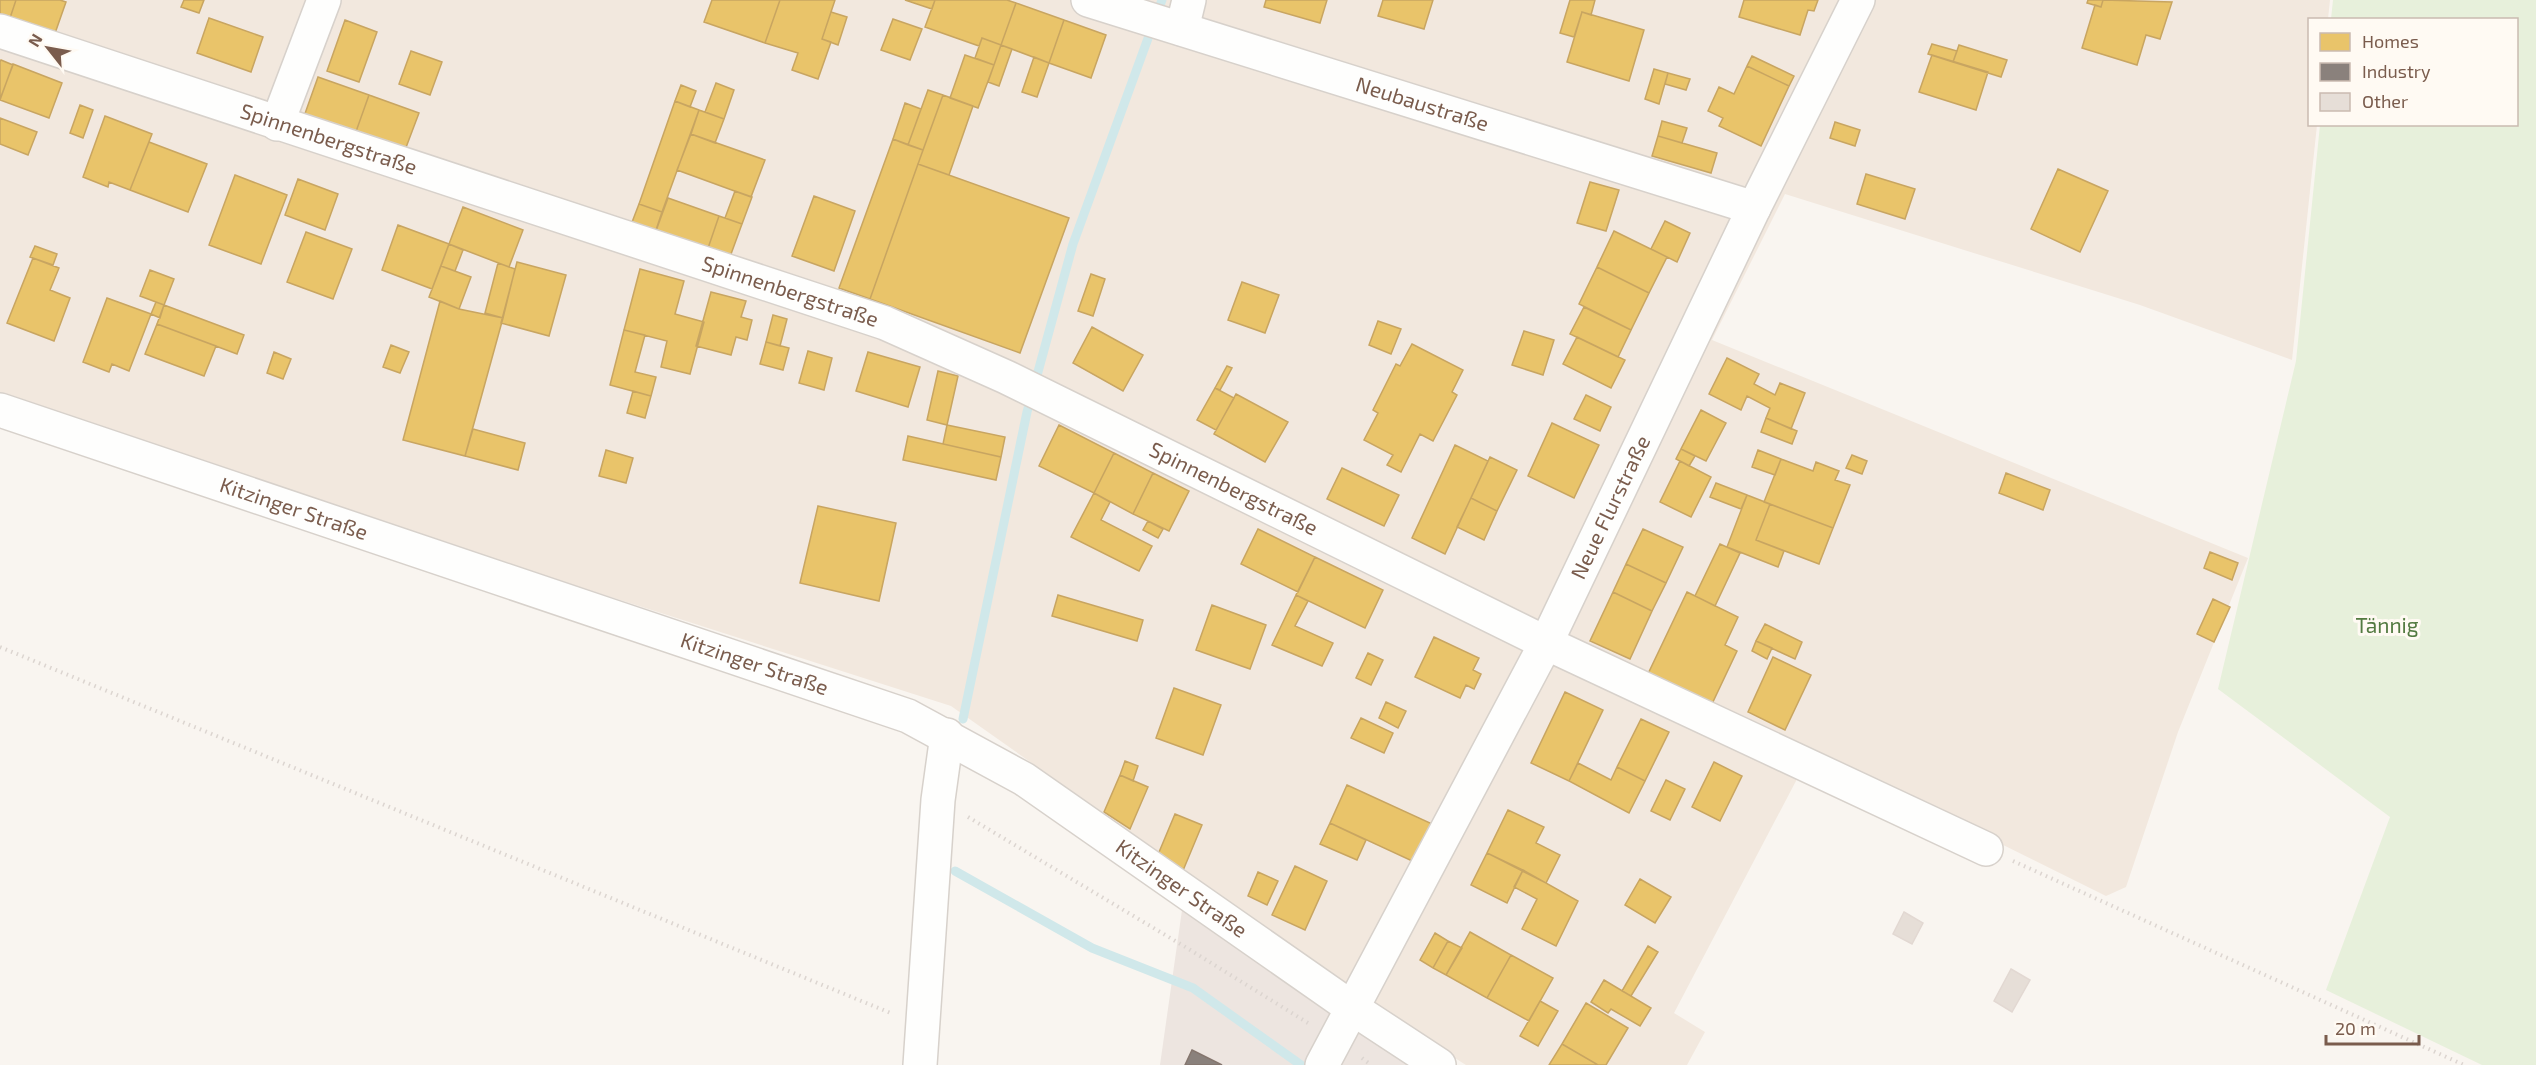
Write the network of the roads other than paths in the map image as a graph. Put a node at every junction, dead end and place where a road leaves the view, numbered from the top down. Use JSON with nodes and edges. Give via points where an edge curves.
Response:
{"nodes":[{"id":1,"x":324,"y":0,"type":"edge"},
{"id":2,"x":1088,"y":0,"type":"edge"},
{"id":3,"x":1858,"y":0,"type":"edge"},
{"id":4,"x":1186,"y":14,"type":"edge"},
{"id":5,"x":0,"y":31,"type":"edge"},
{"id":6,"x":277,"y":124,"type":"junction"},
{"id":7,"x":1754,"y":208,"type":"junction"},
{"id":8,"x":0,"y":410,"type":"edge"},
{"id":9,"x":1545,"y":643,"type":"junction"},
{"id":10,"x":947,"y":735,"type":"junction"},
{"id":11,"x":1986,"y":849,"type":"road end"},
{"id":12,"x":1352,"y":1008,"type":"junction"},
{"id":13,"x":1328,"y":1053,"type":"edge"},
{"id":14,"x":920,"y":1065,"type":"edge"},
{"id":15,"x":1439,"y":1065,"type":"edge"}],
"edges":[{"from":1,"to":6,"type":"street"},
{"from":2,"to":4,"type":"street","name":"Neubaustraße","via":[[1126,12]]},
{"from":3,"to":7,"type":"street","name":"Neue Flurstraße"},
{"from":4,"to":7,"type":"street","name":"Neubaustraße"},
{"from":5,"to":6,"type":"street","name":"Spinnenbergstraße"},
{"from":6,"to":9,"type":"street","name":"Spinnenbergstraße","via":[[885,323],[1006,377]]},
{"from":7,"to":9,"type":"street","name":"Neue Flurstraße"},
{"from":8,"to":10,"type":"street","name":"Kitzinger Straße","via":[[908,716]]},
{"from":9,"to":11,"type":"street","name":"Spinnenbergstraße"},
{"from":9,"to":12,"type":"street","name":"Neue Flurstraße"},
{"from":10,"to":12,"type":"street","name":"Kitzinger Straße","via":[[1024,779]]},
{"from":10,"to":14,"type":"street","via":[[938,800]]},
{"from":12,"to":13,"type":"street","name":"Neue Flurstraße"},
{"from":12,"to":15,"type":"street","name":"Kitzinger Straße"}]}
